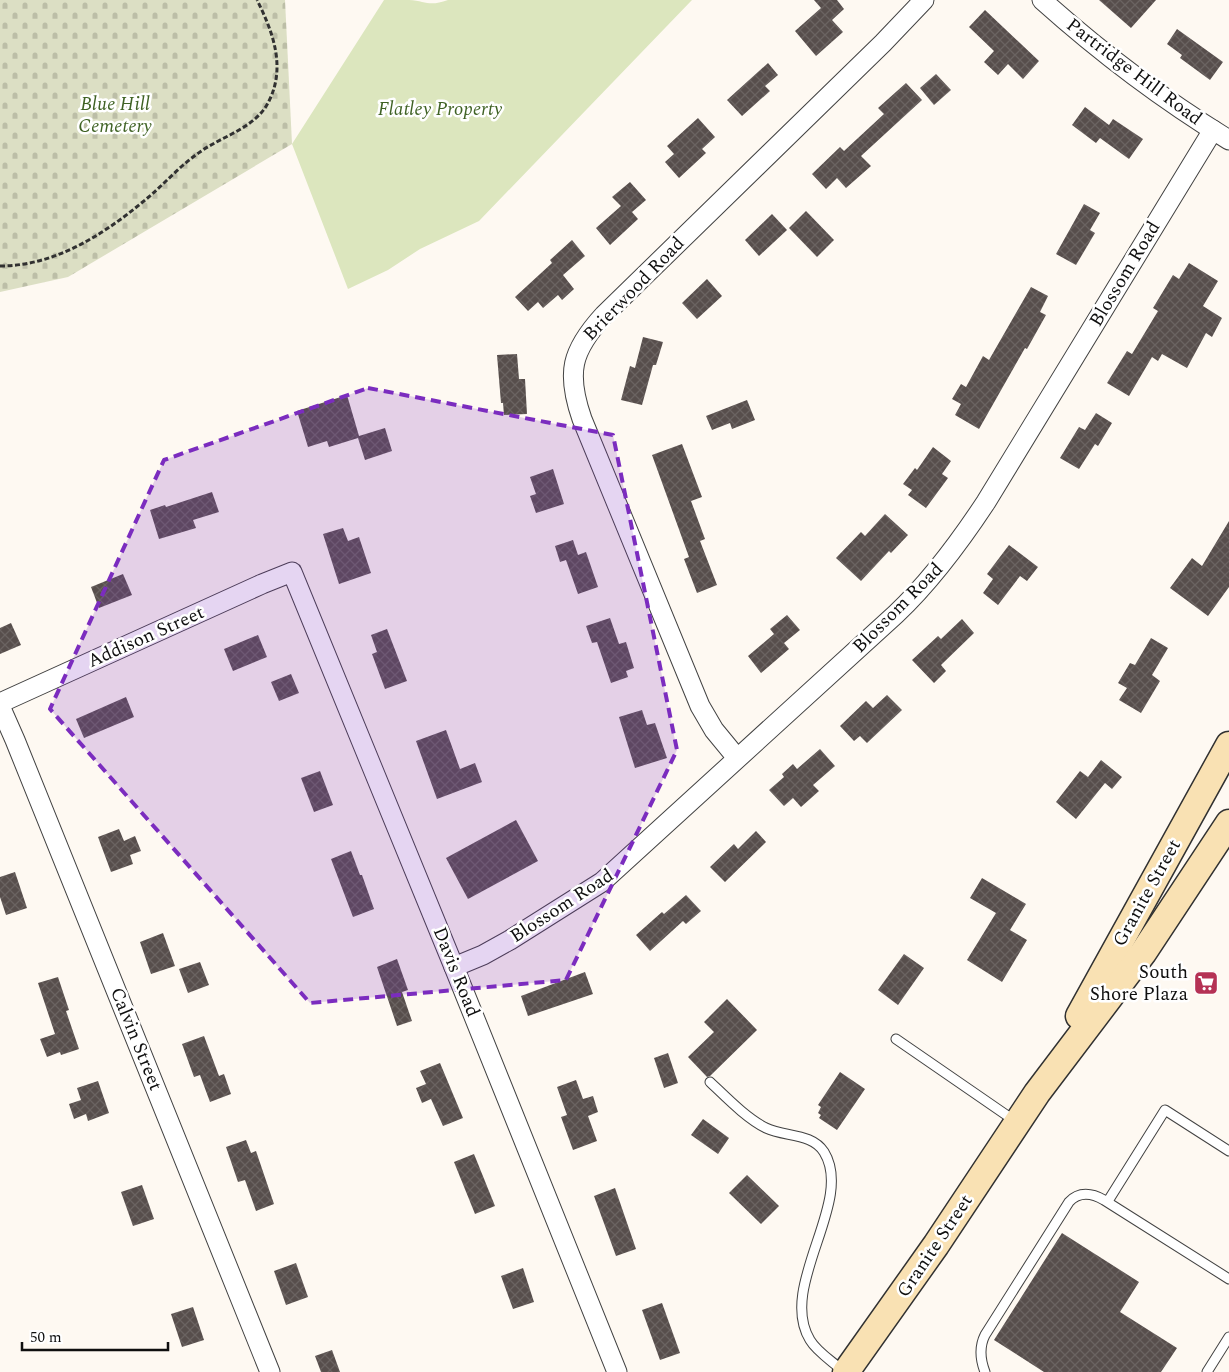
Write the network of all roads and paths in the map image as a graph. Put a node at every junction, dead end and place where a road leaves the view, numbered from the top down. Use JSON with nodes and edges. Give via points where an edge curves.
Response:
{"nodes":[{"id":1,"x":257,"y":0,"type":"edge"},
{"id":2,"x":924,"y":0,"type":"edge"},
{"id":3,"x":1042,"y":0,"type":"edge"},
{"id":4,"x":1213,"y":130,"type":"junction"},
{"id":5,"x":1229,"y":140,"type":"edge"},
{"id":6,"x":0,"y":266,"type":"edge"},
{"id":7,"x":292,"y":572,"type":"joint"},
{"id":8,"x":0,"y":705,"type":"edge"},
{"id":9,"x":1229,"y":745,"type":"edge"},
{"id":10,"x":737,"y":758,"type":"junction"},
{"id":11,"x":1229,"y":823,"type":"edge"},
{"id":12,"x":454,"y":967,"type":"junction"},
{"id":13,"x":896,"y":1039,"type":"dead end"},
{"id":14,"x":710,"y":1082,"type":"dead end"},
{"id":15,"x":1037,"y":1093,"type":"junction"},
{"id":16,"x":1017,"y":1123,"type":"junction"},
{"id":17,"x":1229,"y":1151,"type":"edge"},
{"id":18,"x":1108,"y":1202,"type":"junction"},
{"id":19,"x":1229,"y":1279,"type":"edge"},
{"id":20,"x":1229,"y":1336,"type":"edge"},
{"id":21,"x":270,"y":1372,"type":"edge"},
{"id":22,"x":617,"y":1372,"type":"edge"},
{"id":23,"x":846,"y":1372,"type":"edge"},
{"id":24,"x":985,"y":1372,"type":"edge"},
{"id":25,"x":1206,"y":1372,"type":"edge"}],
"edges":[{"from":1,"to":6,"type":"path","via":[[278,60],[276,83],[262,112],[246,126],[198,153],[128,214],[97,236],[48,258]]},
{"from":2,"to":10,"type":"street","name":"Brierwood Road","via":[[604,315],[586,336],[573,368],[574,392],[582,419],[700,706],[714,730]]},
{"from":3,"to":4,"type":"street","name":"Partridge Hill Road","via":[[1124,68]]},
{"from":4,"to":5,"type":"street","name":"Partridge Hill Road"},
{"from":4,"to":10,"type":"street","name":"Blossom Road","via":[[959,543],[910,600]]},
{"from":7,"to":8,"type":"street","name":"Addison Street"},
{"from":7,"to":12,"type":"street","name":"Davis Road"},
{"from":8,"to":21,"type":"street","name":"Calvin Street"},
{"from":9,"to":15,"type":"main road","name":"Granite Street"},
{"from":10,"to":12,"type":"street","name":"Blossom Road","via":[[602,882],[503,944]]},
{"from":11,"to":15,"type":"main road","name":"Granite Street","via":[[1138,960]]},
{"from":12,"to":22,"type":"street","name":"Davis Road"},
{"from":13,"to":16,"type":"lane"},
{"from":14,"to":23,"type":"lane","via":[[757,1123],[818,1144],[827,1159],[832,1174],[831,1192],[806,1277],[802,1308],[810,1341]]},
{"from":15,"to":16,"type":"main road","name":"Granite Street"},
{"from":16,"to":23,"type":"main road","name":"Granite Street"},
{"from":17,"to":18,"type":"lane","via":[[1165,1110]]},
{"from":18,"to":19,"type":"lane"},
{"from":18,"to":24,"type":"lane","via":[[1086,1194],[1069,1202],[985,1335],[981,1347]]},
{"from":20,"to":25,"type":"lane"}]}
